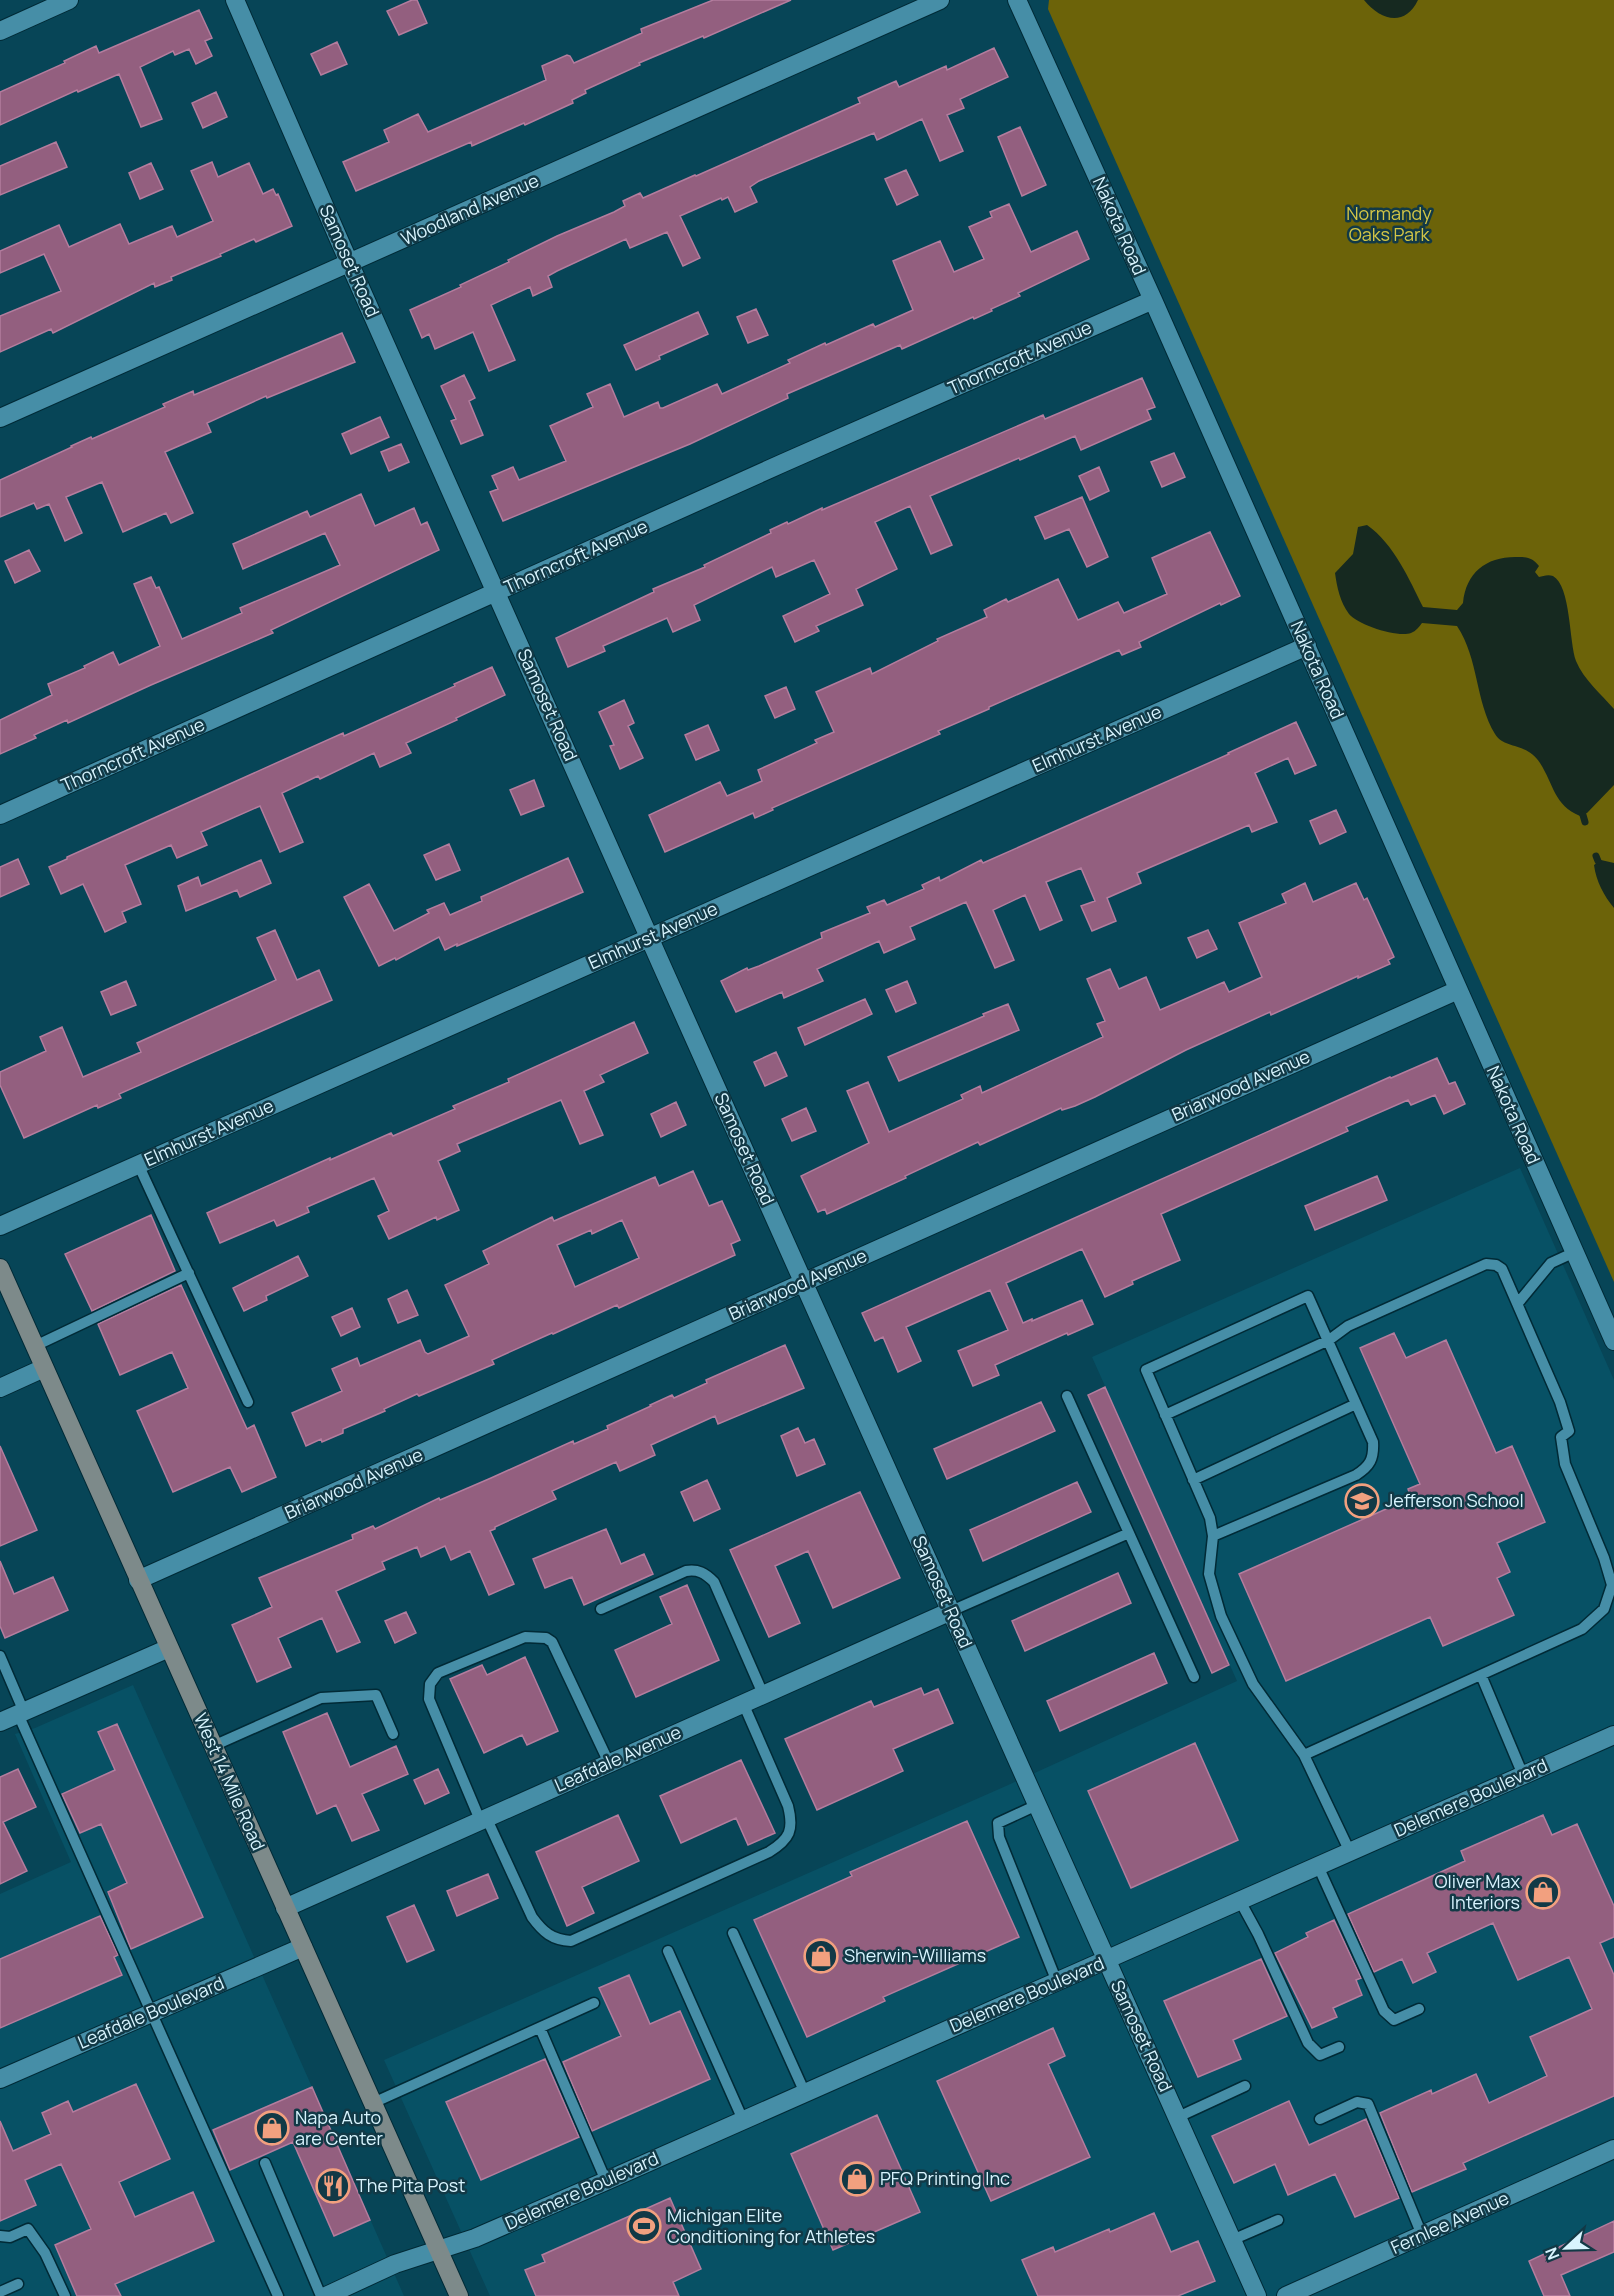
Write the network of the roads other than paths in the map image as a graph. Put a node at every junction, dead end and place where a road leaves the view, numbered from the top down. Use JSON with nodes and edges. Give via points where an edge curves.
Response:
{"nodes":[{"id":1,"x":69,"y":0,"type":"edge"},
{"id":2,"x":235,"y":0,"type":"edge"},
{"id":3,"x":940,"y":0,"type":"edge"},
{"id":4,"x":1017,"y":0,"type":"edge"},
{"id":5,"x":0,"y":31,"type":"edge"},
{"id":6,"x":350,"y":264,"type":"junction"},
{"id":7,"x":1153,"y":300,"type":"junction"},
{"id":8,"x":0,"y":418,"type":"edge"},
{"id":9,"x":496,"y":592,"type":"junction"},
{"id":10,"x":1306,"y":646,"type":"junction"},
{"id":11,"x":0,"y":815,"type":"edge"},
{"id":12,"x":650,"y":937,"type":"junction"},
{"id":13,"x":1458,"y":990,"type":"junction"},
{"id":14,"x":138,"y":1164,"type":"junction"},
{"id":15,"x":0,"y":1226,"type":"edge"},
{"id":16,"x":1575,"y":1252,"type":"junction"},
{"id":17,"x":0,"y":1268,"type":"edge"},
{"id":18,"x":189,"y":1273,"type":"junction"},
{"id":19,"x":804,"y":1282,"type":"junction"},
{"id":20,"x":1518,"y":1303,"type":"junction"},
{"id":21,"x":1609,"y":1319,"type":"edge"},
{"id":22,"x":1329,"y":1340,"type":"junction"},
{"id":23,"x":1614,"y":1341,"type":"edge"},
{"id":24,"x":34,"y":1346,"type":"junction"},
{"id":25,"x":44,"y":1368,"type":"junction"},
{"id":26,"x":0,"y":1388,"type":"edge"},
{"id":27,"x":1068,"y":1396,"type":"dead end"},
{"id":28,"x":249,"y":1402,"type":"dead end"},
{"id":29,"x":1356,"y":1404,"type":"junction"},
{"id":30,"x":1165,"y":1415,"type":"junction"},
{"id":31,"x":1193,"y":1480,"type":"junction"},
{"id":32,"x":1129,"y":1533,"type":"junction"},
{"id":33,"x":1213,"y":1536,"type":"junction"},
{"id":34,"x":138,"y":1580,"type":"junction"},
{"id":35,"x":601,"y":1609,"type":"dead end"},
{"id":36,"x":951,"y":1611,"type":"junction"},
{"id":37,"x":169,"y":1648,"type":"junction"},
{"id":38,"x":0,"y":1656,"type":"edge"},
{"id":39,"x":1481,"y":1675,"type":"junction"},
{"id":40,"x":1194,"y":1677,"type":"dead end"},
{"id":41,"x":763,"y":1694,"type":"junction"},
{"id":42,"x":743,"y":1703,"type":"junction"},
{"id":43,"x":21,"y":1713,"type":"junction"},
{"id":44,"x":0,"y":1722,"type":"edge"},
{"id":45,"x":393,"y":1734,"type":"dead end"},
{"id":46,"x":1614,"y":1735,"type":"edge"},
{"id":47,"x":213,"y":1746,"type":"junction"},
{"id":48,"x":1304,"y":1755,"type":"junction"},
{"id":49,"x":609,"y":1763,"type":"junction"},
{"id":50,"x":1523,"y":1775,"type":"junction"},
{"id":51,"x":1037,"y":1805,"type":"junction"},
{"id":52,"x":483,"y":1819,"type":"junction"},
{"id":53,"x":1350,"y":1852,"type":"junction"},
{"id":54,"x":1318,"y":1866,"type":"junction"},
{"id":55,"x":1240,"y":1901,"type":"junction"},
{"id":56,"x":285,"y":1908,"type":"junction"},
{"id":57,"x":733,"y":1933,"type":"dead end"},
{"id":58,"x":303,"y":1947,"type":"junction"},
{"id":59,"x":668,"y":1951,"type":"dead end"},
{"id":60,"x":1106,"y":1961,"type":"junction"},
{"id":61,"x":1057,"y":1982,"type":"junction"},
{"id":62,"x":594,"y":2004,"type":"dead end"},
{"id":63,"x":1419,"y":2009,"type":"dead end"},
{"id":64,"x":151,"y":2013,"type":"junction"},
{"id":65,"x":540,"y":2028,"type":"junction"},
{"id":66,"x":1339,"y":2047,"type":"dead end"},
{"id":67,"x":0,"y":2079,"type":"edge"},
{"id":68,"x":1245,"y":2086,"type":"dead end"},
{"id":69,"x":805,"y":2093,"type":"junction"},
{"id":70,"x":373,"y":2103,"type":"junction"},
{"id":71,"x":1178,"y":2116,"type":"junction"},
{"id":72,"x":1320,"y":2119,"type":"dead end"},
{"id":73,"x":743,"y":2120,"type":"junction"},
{"id":74,"x":1614,"y":2149,"type":"edge"},
{"id":75,"x":266,"y":2163,"type":"dead end"},
{"id":76,"x":606,"y":2181,"type":"junction"},
{"id":77,"x":1278,"y":2220,"type":"dead end"},
{"id":78,"x":1422,"y":2235,"type":"junction"},
{"id":79,"x":0,"y":2236,"type":"edge"},
{"id":80,"x":1232,"y":2240,"type":"junction"},
{"id":81,"x":437,"y":2249,"type":"junction"},
{"id":82,"x":18,"y":2284,"type":"dead end"},
{"id":83,"x":0,"y":2292,"type":"edge"},
{"id":84,"x":64,"y":2296,"type":"edge"},
{"id":85,"x":278,"y":2296,"type":"edge"},
{"id":86,"x":321,"y":2296,"type":"edge"},
{"id":87,"x":326,"y":2296,"type":"edge"},
{"id":88,"x":459,"y":2296,"type":"edge"},
{"id":89,"x":1257,"y":2296,"type":"edge"},
{"id":90,"x":1286,"y":2296,"type":"edge"}],
"edges":[{"from":1,"to":5,"type":"street"},
{"from":2,"to":6,"type":"street","name":"Samoset Road"},
{"from":3,"to":6,"type":"street","name":"Woodland Avenue"},
{"from":4,"to":7,"type":"street","name":"Nakota Road"},
{"from":6,"to":8,"type":"street","name":"Woodland Avenue"},
{"from":6,"to":9,"type":"street","name":"Samoset Road"},
{"from":7,"to":9,"type":"street","name":"Thorncroft Avenue"},
{"from":7,"to":10,"type":"street","name":"Nakota Road"},
{"from":9,"to":11,"type":"street","name":"Thorncroft Avenue"},
{"from":9,"to":12,"type":"street","name":"Samoset Road"},
{"from":10,"to":12,"type":"street","name":"Elmhurst Avenue"},
{"from":10,"to":13,"type":"street","name":"Nakota Road"},
{"from":12,"to":14,"type":"street","name":"Elmhurst Avenue"},
{"from":12,"to":19,"type":"street","name":"Samoset Road"},
{"from":13,"to":16,"type":"street","name":"Nakota Road"},
{"from":13,"to":19,"type":"street","name":"Briarwood Avenue"},
{"from":14,"to":15,"type":"street","name":"Elmhurst Avenue"},
{"from":14,"to":18,"type":"lane"},
{"from":16,"to":20,"type":"lane","via":[[1551,1263]]},
{"from":16,"to":21,"type":"street","name":"Nakota Road"},
{"from":17,"to":24,"type":"main road","name":"West 14 Mile Road"},
{"from":18,"to":24,"type":"lane"},
{"from":18,"to":28,"type":"lane"},
{"from":19,"to":34,"type":"street","name":"Briarwood Avenue"},
{"from":19,"to":36,"type":"street","name":"Samoset Road"},
{"from":20,"to":22,"type":"lane","via":[[1502,1269],[1486,1264],[1348,1326]]},
{"from":20,"to":39,"type":"lane","via":[[1560,1401],[1569,1431],[1561,1437],[1565,1464],[1612,1585],[1604,1610],[1582,1629]]},
{"from":21,"to":23,"type":"street","name":"Nakota Road"},
{"from":22,"to":29,"type":"lane"},
{"from":22,"to":30,"type":"lane"},
{"from":22,"to":30,"type":"lane","via":[[1308,1296],[1146,1370]]},
{"from":24,"to":25,"type":"main road","name":"West 14 Mile Road"},
{"from":25,"to":26,"type":"street"},
{"from":25,"to":34,"type":"main road","name":"West 14 Mile Road"},
{"from":27,"to":32,"type":"lane"},
{"from":29,"to":31,"type":"lane"},
{"from":29,"to":33,"type":"lane","via":[[1373,1442],[1371,1464]]},
{"from":30,"to":31,"type":"lane"},
{"from":31,"to":33,"type":"lane","via":[[1210,1518]]},
{"from":32,"to":36,"type":"lane"},
{"from":32,"to":40,"type":"lane"},
{"from":33,"to":48,"type":"lane","via":[[1209,1574],[1221,1616],[1253,1684]]},
{"from":34,"to":37,"type":"main road","name":"West 14 Mile Road"},
{"from":35,"to":41,"type":"lane","via":[[686,1571],[696,1569],[706,1574],[714,1582]]},
{"from":36,"to":41,"type":"street","name":"Leafdale Avenue"},
{"from":36,"to":51,"type":"street","name":"Samoset Road"},
{"from":37,"to":43,"type":"street"},
{"from":37,"to":47,"type":"main road","name":"West 14 Mile Road"},
{"from":38,"to":43,"type":"lane"},
{"from":39,"to":48,"type":"lane"},
{"from":39,"to":50,"type":"lane"},
{"from":41,"to":42,"type":"street","name":"Leafdale Avenue"},
{"from":42,"to":49,"type":"street","name":"Leafdale Avenue"},
{"from":42,"to":52,"type":"lane","via":[[788,1806],[789,1835],[769,1852],[571,1941],[557,1940],[542,1931]]},
{"from":43,"to":44,"type":"street"},
{"from":43,"to":64,"type":"lane"},
{"from":45,"to":47,"type":"lane","via":[[376,1695],[321,1698]]},
{"from":46,"to":50,"type":"street","name":"Delemere Boulevard"},
{"from":47,"to":56,"type":"main road","name":"West 14 Mile Road"},
{"from":48,"to":53,"type":"lane"},
{"from":49,"to":52,"type":"street","name":"Leafdale Avenue"},
{"from":49,"to":52,"type":"lane","via":[[552,1642],[546,1638],[525,1636],[438,1673],[430,1684],[429,1699]]},
{"from":50,"to":53,"type":"street","name":"Delemere Boulevard"},
{"from":51,"to":60,"type":"street","name":"Samoset Road"},
{"from":51,"to":61,"type":"lane","via":[[998,1823],[999,1837]]},
{"from":52,"to":56,"type":"street","name":"Leafdale Avenue"},
{"from":53,"to":54,"type":"street","name":"Delemere Boulevard"},
{"from":54,"to":55,"type":"street","name":"Delemere Boulevard"},
{"from":54,"to":63,"type":"lane","via":[[1384,2011],[1394,2020]]},
{"from":55,"to":60,"type":"street","name":"Delemere Boulevard"},
{"from":55,"to":66,"type":"lane","via":[[1308,2043],[1320,2055]]},
{"from":56,"to":58,"type":"main road","name":"West 14 Mile Road"},
{"from":57,"to":69,"type":"lane"},
{"from":58,"to":64,"type":"street","name":"Leafdale Boulevard"},
{"from":58,"to":70,"type":"main road","name":"West 14 Mile Road"},
{"from":59,"to":73,"type":"lane"},
{"from":60,"to":61,"type":"street","name":"Delemere Boulevard"},
{"from":60,"to":71,"type":"street","name":"Samoset Road"},
{"from":61,"to":69,"type":"street","name":"Delemere Boulevard"},
{"from":62,"to":65,"type":"lane"},
{"from":64,"to":67,"type":"street","name":"Leafdale Boulevard"},
{"from":64,"to":85,"type":"lane"},
{"from":65,"to":70,"type":"lane"},
{"from":65,"to":76,"type":"lane"},
{"from":68,"to":71,"type":"lane"},
{"from":69,"to":73,"type":"street","name":"Delemere Boulevard"},
{"from":70,"to":81,"type":"main road","name":"West 14 Mile Road"},
{"from":71,"to":80,"type":"street","name":"Samoset Road"},
{"from":72,"to":78,"type":"lane","via":[[1357,2102],[1368,2104]]},
{"from":73,"to":76,"type":"street","name":"Delemere Boulevard"},
{"from":74,"to":78,"type":"street","name":"Fernlee Avenue"},
{"from":75,"to":86,"type":"lane"},
{"from":76,"to":81,"type":"street","name":"Delemere Boulevard","via":[[475,2238]]},
{"from":77,"to":80,"type":"lane"},
{"from":78,"to":90,"type":"street","name":"Fernlee Avenue"},
{"from":79,"to":84,"type":"lane","via":[[10,2237],[28,2229],[45,2253]]},
{"from":80,"to":89,"type":"street","name":"Samoset Road"},
{"from":81,"to":87,"type":"street","name":"Delemere Boulevard"},
{"from":81,"to":88,"type":"main road","name":"West 14 Mile Road"},
{"from":82,"to":83,"type":"lane"}]}
